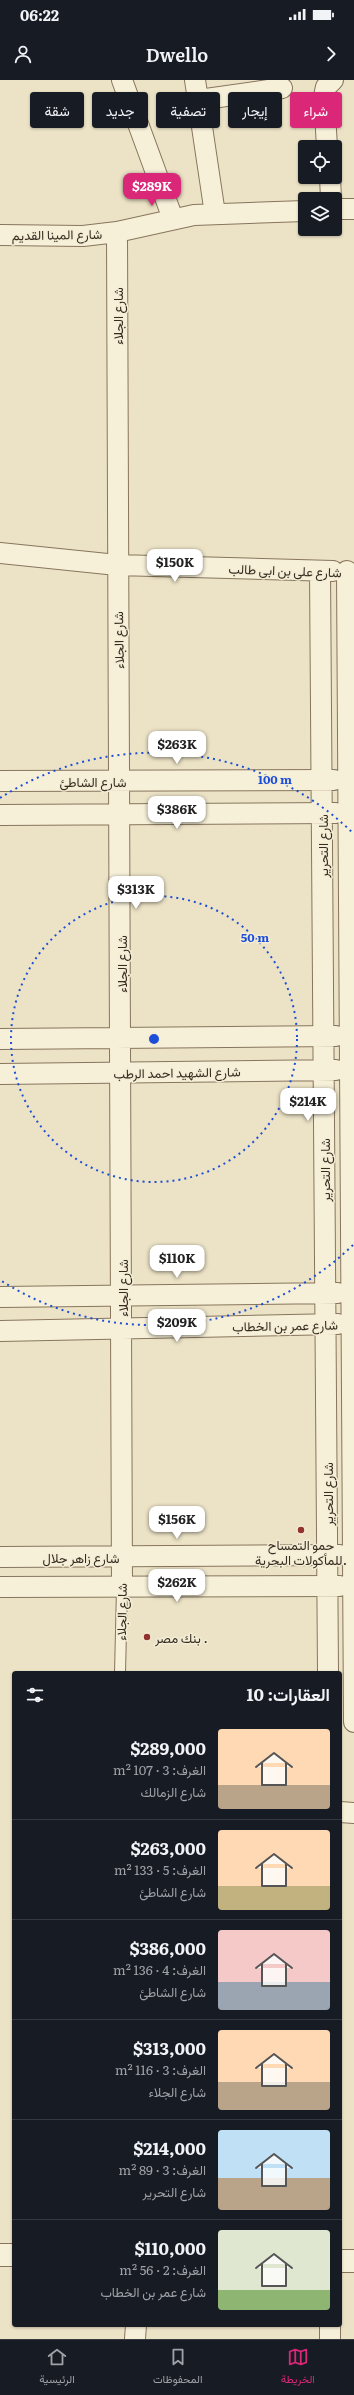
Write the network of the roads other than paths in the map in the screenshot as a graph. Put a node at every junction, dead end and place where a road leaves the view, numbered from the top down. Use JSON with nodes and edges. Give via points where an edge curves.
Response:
{"nodes":[{"id":1,"x":122,"y":80,"type":"edge"},
{"id":2,"x":195,"y":80,"type":"edge"},
{"id":3,"x":332,"y":80,"type":"edge"},
{"id":4,"x":282,"y":88,"type":"dead end"},
{"id":5,"x":197,"y":92,"type":"edge"},
{"id":6,"x":220,"y":97,"type":"edge"},
{"id":7,"x":203,"y":128,"type":"edge"},
{"id":8,"x":327,"y":140,"type":"edge"},
{"id":9,"x":342,"y":209,"type":"edge"},
{"id":10,"x":354,"y":209,"type":"edge"},
{"id":11,"x":298,"y":211,"type":"edge"},
{"id":12,"x":215,"y":214,"type":"junction"},
{"id":13,"x":173,"y":219,"type":"junction"},
{"id":14,"x":117,"y":232,"type":"junction"},
{"id":15,"x":0,"y":235,"type":"edge"},
{"id":16,"x":0,"y":553,"type":"edge"},
{"id":17,"x":117,"y":565,"type":"junction"},
{"id":18,"x":320,"y":570,"type":"junction"},
{"id":19,"x":350,"y":572,"type":"edge"},
{"id":20,"x":322,"y":780,"type":"junction"},
{"id":21,"x":351,"y":780,"type":"edge"},
{"id":22,"x":0,"y":781,"type":"edge"},
{"id":23,"x":120,"y":782,"type":"junction"},
{"id":24,"x":322,"y":813,"type":"junction"},
{"id":25,"x":351,"y":813,"type":"edge"},
{"id":26,"x":120,"y":814,"type":"junction"},
{"id":27,"x":0,"y":815,"type":"edge"},
{"id":28,"x":324,"y":1036,"type":"junction"},
{"id":29,"x":352,"y":1036,"type":"edge"},
{"id":30,"x":121,"y":1038,"type":"junction"},
{"id":31,"x":0,"y":1040,"type":"edge"},
{"id":32,"x":324,"y":1070,"type":"junction"},
{"id":33,"x":352,"y":1070,"type":"edge"},
{"id":34,"x":121,"y":1072,"type":"junction"},
{"id":35,"x":0,"y":1074,"type":"edge"},
{"id":36,"x":353,"y":1292,"type":"edge"},
{"id":37,"x":325,"y":1293,"type":"junction"},
{"id":38,"x":122,"y":1296,"type":"junction"},
{"id":39,"x":0,"y":1297,"type":"edge"},
{"id":40,"x":325,"y":1324,"type":"junction"},
{"id":41,"x":353,"y":1324,"type":"edge"},
{"id":42,"x":122,"y":1328,"type":"junction"},
{"id":43,"x":0,"y":1331,"type":"edge"},
{"id":44,"x":354,"y":1554,"type":"edge"},
{"id":45,"x":327,"y":1555,"type":"junction"},
{"id":46,"x":0,"y":1556,"type":"edge"},
{"id":47,"x":122,"y":1557,"type":"junction"},
{"id":48,"x":327,"y":1586,"type":"junction"},
{"id":49,"x":354,"y":1586,"type":"edge"},
{"id":50,"x":0,"y":1587,"type":"edge"},
{"id":51,"x":122,"y":1588,"type":"junction"},
{"id":52,"x":120,"y":1671,"type":"edge"},
{"id":53,"x":328,"y":1671,"type":"edge"},
{"id":54,"x":354,"y":1722,"type":"edge"},
{"id":55,"x":342,"y":1812,"type":"edge"},
{"id":56,"x":354,"y":1813,"type":"edge"},
{"id":57,"x":0,"y":2254,"type":"edge"},
{"id":58,"x":12,"y":2255,"type":"edge"},
{"id":59,"x":342,"y":2261,"type":"edge"},
{"id":60,"x":354,"y":2261,"type":"edge"},
{"id":61,"x":136,"y":2327,"type":"edge"},
{"id":62,"x":330,"y":2327,"type":"edge"},
{"id":63,"x":135,"y":2339,"type":"edge"},
{"id":64,"x":330,"y":2339,"type":"edge"}],
"edges":[{"from":1,"to":13,"type":"street"},
{"from":2,"to":5,"type":"street"},
{"from":3,"to":8,"type":"street","via":[[326,87],[324,96]]},
{"from":4,"to":6,"type":"street"},
{"from":7,"to":12,"type":"street"},
{"from":9,"to":10,"type":"street"},
{"from":11,"to":12,"type":"street","name":"شارع المينا القديم"},
{"from":12,"to":13,"type":"street","name":"شارع المينا القديم"},
{"from":13,"to":14,"type":"street","name":"شارع المينا القديم"},
{"from":14,"to":15,"type":"street","name":"شارع المينا القديم","via":[[84,236]]},
{"from":14,"to":17,"type":"street","name":"شارع الجلاء"},
{"from":16,"to":17,"type":"street","name":"شارع على بن ابى طالب"},
{"from":17,"to":18,"type":"street","name":"شارع على بن ابى طالب"},
{"from":17,"to":23,"type":"street","name":"شارع الجلاء"},
{"from":18,"to":19,"type":"street","name":"شارع على بن ابى طالب"},
{"from":18,"to":20,"type":"street","name":"شارع التحرير"},
{"from":19,"to":21,"type":"street","name":"شارع التحرير"},
{"from":20,"to":21,"type":"street","name":"شارع الشاطئ"},
{"from":20,"to":23,"type":"street","name":"شارع الشاطئ"},
{"from":20,"to":24,"type":"street","name":"شارع التحرير"},
{"from":21,"to":25,"type":"street","name":"شارع التحرير"},
{"from":22,"to":23,"type":"street","name":"شارع الشاطئ"},
{"from":23,"to":26,"type":"street","name":"شارع الجلاء"},
{"from":24,"to":25,"type":"street"},
{"from":24,"to":26,"type":"street"},
{"from":24,"to":28,"type":"street","name":"شارع التحرير"},
{"from":25,"to":29,"type":"street","name":"شارع التحرير"},
{"from":26,"to":27,"type":"street"},
{"from":26,"to":30,"type":"street","name":"شارع الجلاء"},
{"from":28,"to":29,"type":"street"},
{"from":28,"to":30,"type":"street"},
{"from":28,"to":32,"type":"street","name":"شارع التحرير"},
{"from":29,"to":33,"type":"street","name":"شارع التحرير"},
{"from":30,"to":31,"type":"street"},
{"from":30,"to":34,"type":"street","name":"شارع الجلاء"},
{"from":32,"to":33,"type":"street","name":"شارع الشهيد احمد الرطب"},
{"from":32,"to":34,"type":"street","name":"شارع الشهيد احمد الرطب"},
{"from":32,"to":37,"type":"street","name":"شارع التحرير"},
{"from":33,"to":36,"type":"street","name":"شارع التحرير"},
{"from":34,"to":35,"type":"street","name":"شارع الشهيد احمد الرطب"},
{"from":34,"to":38,"type":"street","name":"شارع الجلاء"},
{"from":36,"to":37,"type":"street"},
{"from":36,"to":41,"type":"street","name":"شارع التحرير"},
{"from":37,"to":38,"type":"street"},
{"from":37,"to":40,"type":"street","name":"شارع التحرير"},
{"from":38,"to":39,"type":"street"},
{"from":38,"to":42,"type":"street","name":"شارع الجلاء"},
{"from":40,"to":41,"type":"street","name":"شارع عمر بن الخطاب"},
{"from":40,"to":42,"type":"street","name":"شارع عمر بن الخطاب"},
{"from":40,"to":45,"type":"street","name":"شارع التحرير"},
{"from":41,"to":44,"type":"street","name":"شارع التحرير"},
{"from":42,"to":43,"type":"street","name":"شارع عمر بن الخطاب"},
{"from":42,"to":47,"type":"street","name":"شارع الجلاء"},
{"from":44,"to":45,"type":"street","name":"شارع زاهر جلال"},
{"from":44,"to":49,"type":"street","name":"شارع التحرير"},
{"from":45,"to":47,"type":"street","name":"شارع زاهر جلال"},
{"from":45,"to":48,"type":"street","name":"شارع التحرير"},
{"from":46,"to":47,"type":"street","name":"شارع زاهر جلال"},
{"from":47,"to":51,"type":"street","name":"شارع الجلاء"},
{"from":48,"to":49,"type":"street"},
{"from":48,"to":51,"type":"street"},
{"from":48,"to":53,"type":"street","name":"شارع التحرير"},
{"from":49,"to":54,"type":"street","name":"شارع التحرير"},
{"from":50,"to":51,"type":"street"},
{"from":51,"to":52,"type":"lane","name":"شارع الجلاء"},
{"from":55,"to":56,"type":"street"},
{"from":57,"to":58,"type":"street"},
{"from":59,"to":60,"type":"street"},
{"from":61,"to":63,"type":"street"},
{"from":62,"to":64,"type":"street"}]}
